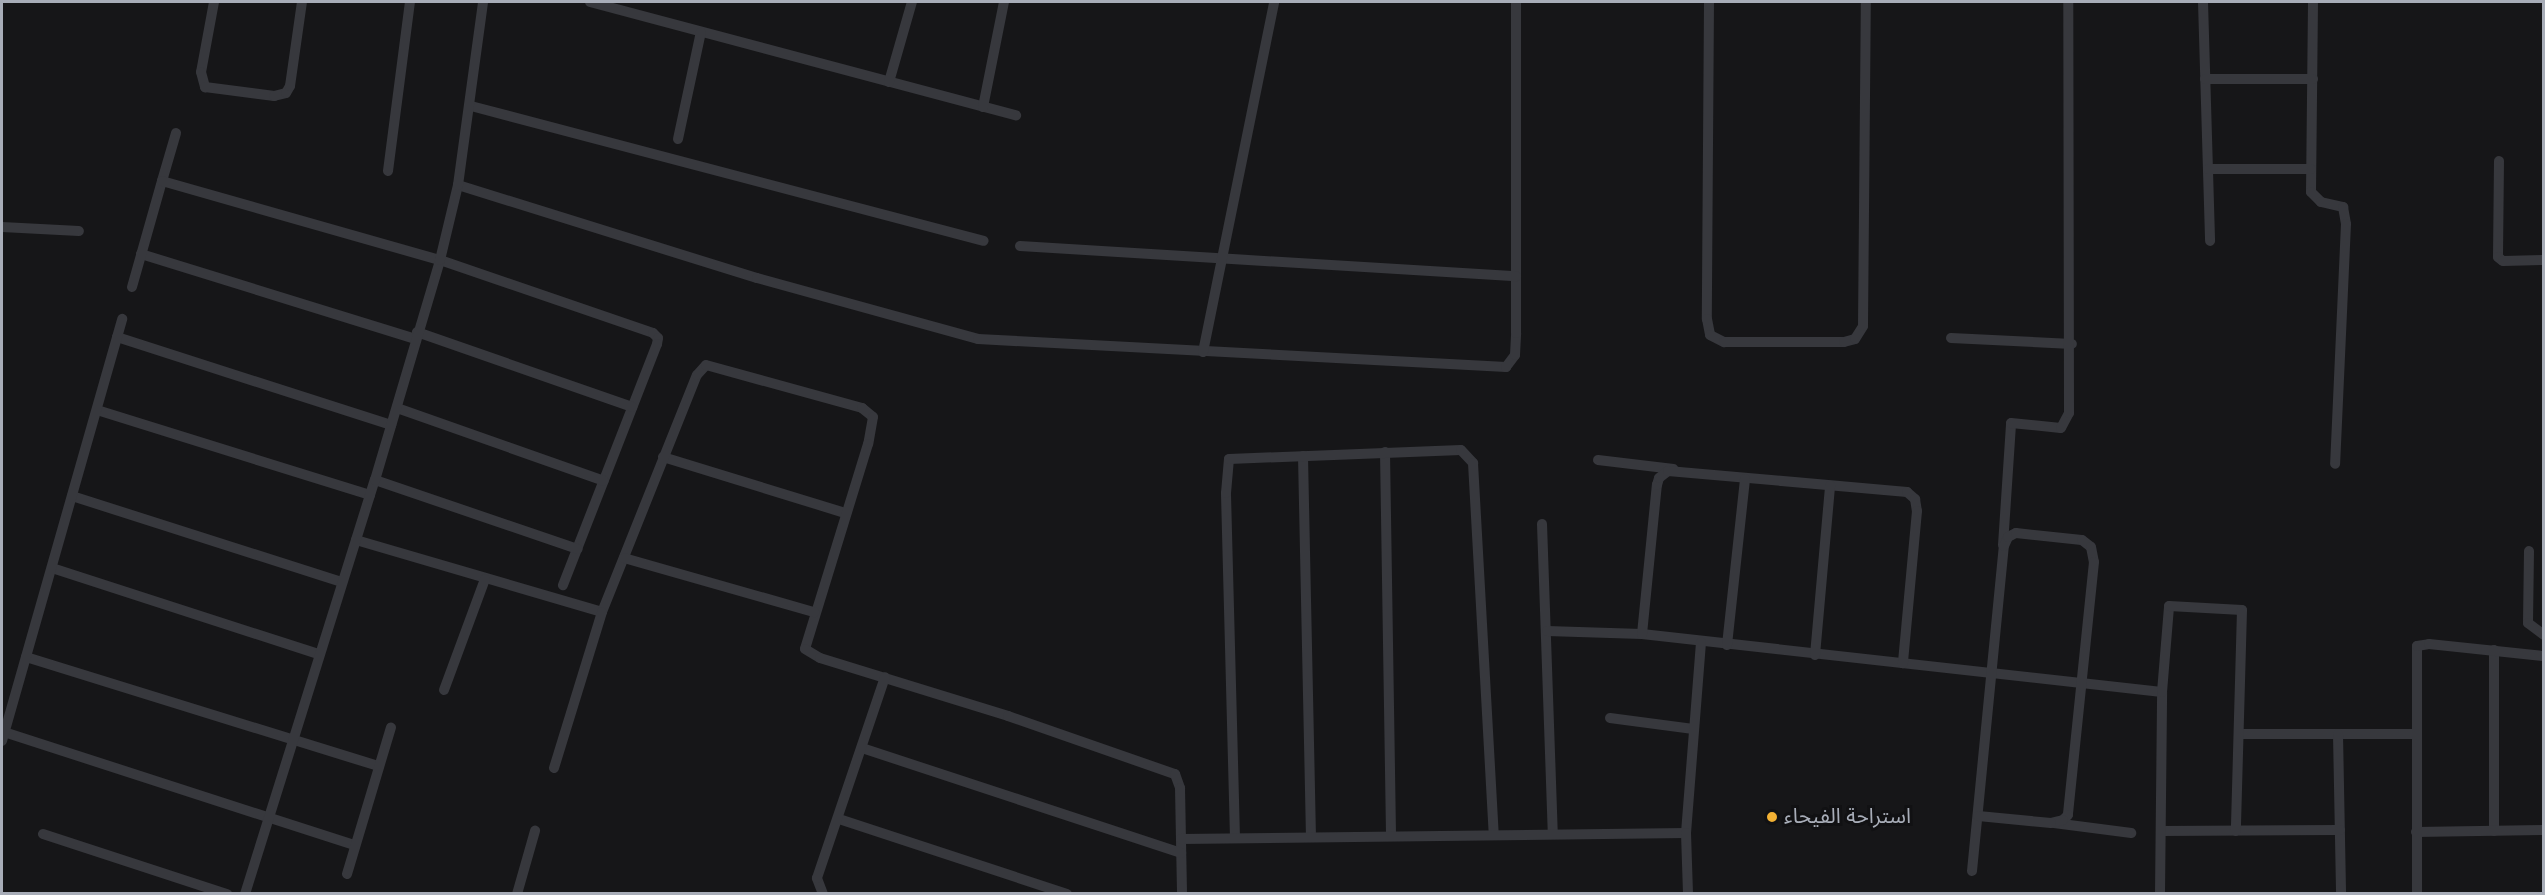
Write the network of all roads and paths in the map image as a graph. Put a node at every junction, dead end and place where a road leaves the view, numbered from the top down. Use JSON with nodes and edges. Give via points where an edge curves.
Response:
{"nodes":[{"id":1,"x":214,"y":2,"type":"edge"},
{"id":2,"x":302,"y":2,"type":"edge"},
{"id":3,"x":410,"y":2,"type":"edge"},
{"id":4,"x":483,"y":2,"type":"edge"},
{"id":5,"x":590,"y":2,"type":"edge"},
{"id":6,"x":912,"y":2,"type":"edge"},
{"id":7,"x":1004,"y":2,"type":"edge"},
{"id":8,"x":1274,"y":2,"type":"edge"},
{"id":9,"x":1516,"y":2,"type":"edge"},
{"id":10,"x":1709,"y":2,"type":"edge"},
{"id":11,"x":1866,"y":2,"type":"edge"},
{"id":12,"x":2068,"y":2,"type":"edge"},
{"id":13,"x":2203,"y":2,"type":"edge"},
{"id":14,"x":2313,"y":2,"type":"edge"},
{"id":15,"x":701,"y":32,"type":"junction"},
{"id":16,"x":2205,"y":79,"type":"junction"},
{"id":17,"x":2313,"y":79,"type":"junction"},
{"id":18,"x":889,"y":82,"type":"junction"},
{"id":19,"x":471,"y":106,"type":"junction"},
{"id":20,"x":983,"y":107,"type":"junction"},
{"id":21,"x":1016,"y":115,"type":"dead end"},
{"id":22,"x":176,"y":133,"type":"dead end"},
{"id":23,"x":678,"y":139,"type":"dead end"},
{"id":24,"x":2499,"y":161,"type":"dead end"},
{"id":25,"x":2208,"y":169,"type":"junction"},
{"id":26,"x":2312,"y":169,"type":"junction"},
{"id":27,"x":388,"y":171,"type":"dead end"},
{"id":28,"x":162,"y":181,"type":"junction"},
{"id":29,"x":458,"y":185,"type":"junction"},
{"id":30,"x":2,"y":227,"type":"edge"},
{"id":31,"x":79,"y":231,"type":"dead end"},
{"id":32,"x":2210,"y":241,"type":"dead end"},
{"id":33,"x":984,"y":242,"type":"dead end"},
{"id":34,"x":1020,"y":246,"type":"dead end"},
{"id":35,"x":141,"y":254,"type":"junction"},
{"id":36,"x":1222,"y":259,"type":"junction"},
{"id":37,"x":440,"y":260,"type":"junction"},
{"id":38,"x":2544,"y":260,"type":"edge"},
{"id":39,"x":1516,"y":276,"type":"junction"},
{"id":40,"x":132,"y":287,"type":"dead end"},
{"id":41,"x":122,"y":319,"type":"dead end"},
{"id":42,"x":416,"y":336,"type":"junction"},
{"id":43,"x":117,"y":337,"type":"junction"},
{"id":44,"x":1951,"y":338,"type":"dead end"},
{"id":45,"x":2072,"y":344,"type":"junction"},
{"id":46,"x":1203,"y":352,"type":"junction"},
{"id":47,"x":632,"y":407,"type":"junction"},
{"id":48,"x":397,"y":408,"type":"junction"},
{"id":49,"x":97,"y":410,"type":"junction"},
{"id":50,"x":391,"y":425,"type":"junction"},
{"id":51,"x":1385,"y":452,"type":"junction"},
{"id":52,"x":1303,"y":456,"type":"junction"},
{"id":53,"x":663,"y":457,"type":"junction"},
{"id":54,"x":1598,"y":460,"type":"dead end"},
{"id":55,"x":2335,"y":464,"type":"dead end"},
{"id":56,"x":1676,"y":469,"type":"junction"},
{"id":57,"x":375,"y":480,"type":"junction"},
{"id":58,"x":1745,"y":480,"type":"junction"},
{"id":59,"x":604,"y":481,"type":"junction"},
{"id":60,"x":1830,"y":486,"type":"junction"},
{"id":61,"x":370,"y":495,"type":"junction"},
{"id":62,"x":72,"y":496,"type":"junction"},
{"id":63,"x":845,"y":513,"type":"junction"},
{"id":64,"x":1542,"y":524,"type":"dead end"},
{"id":65,"x":356,"y":540,"type":"junction"},
{"id":66,"x":578,"y":549,"type":"junction"},
{"id":67,"x":2529,"y":551,"type":"dead end"},
{"id":68,"x":2003,"y":555,"type":"junction"},
{"id":69,"x":624,"y":558,"type":"junction"},
{"id":70,"x":52,"y":568,"type":"junction"},
{"id":71,"x":485,"y":579,"type":"junction"},
{"id":72,"x":342,"y":582,"type":"junction"},
{"id":73,"x":563,"y":585,"type":"dead end"},
{"id":74,"x":602,"y":612,"type":"junction"},
{"id":75,"x":813,"y":612,"type":"junction"},
{"id":76,"x":1547,"y":631,"type":"junction"},
{"id":77,"x":1642,"y":634,"type":"junction"},
{"id":78,"x":2544,"y":635,"type":"edge"},
{"id":79,"x":1701,"y":643,"type":"junction"},
{"id":80,"x":1727,"y":645,"type":"junction"},
{"id":81,"x":2494,"y":650,"type":"junction"},
{"id":82,"x":319,"y":654,"type":"junction"},
{"id":83,"x":1815,"y":654,"type":"junction"},
{"id":84,"x":2544,"y":656,"type":"edge"},
{"id":85,"x":26,"y":657,"type":"junction"},
{"id":86,"x":1903,"y":663,"type":"junction"},
{"id":87,"x":1992,"y":673,"type":"junction"},
{"id":88,"x":885,"y":677,"type":"junction"},
{"id":89,"x":2083,"y":682,"type":"junction"},
{"id":90,"x":444,"y":690,"type":"dead end"},
{"id":91,"x":2162,"y":692,"type":"junction"},
{"id":92,"x":1610,"y":718,"type":"dead end"},
{"id":93,"x":390,"y":728,"type":"dead end"},
{"id":94,"x":1693,"y":729,"type":"junction"},
{"id":95,"x":2240,"y":734,"type":"junction"},
{"id":96,"x":2338,"y":734,"type":"junction"},
{"id":97,"x":2414,"y":734,"type":"junction"},
{"id":98,"x":3,"y":736,"type":"edge"},
{"id":99,"x":293,"y":739,"type":"junction"},
{"id":100,"x":862,"y":748,"type":"junction"},
{"id":101,"x":378,"y":766,"type":"junction"},
{"id":102,"x":554,"y":768,"type":"dead end"},
{"id":103,"x":268,"y":815,"type":"junction"},
{"id":104,"x":1978,"y":816,"type":"junction"},
{"id":105,"x":839,"y":819,"type":"junction"},
{"id":106,"x":2051,"y":823,"type":"junction"},
{"id":107,"x":2340,"y":830,"type":"junction"},
{"id":108,"x":2544,"y":830,"type":"edge"},
{"id":109,"x":535,"y":831,"type":"dead end"},
{"id":110,"x":2161,"y":831,"type":"junction"},
{"id":111,"x":2236,"y":831,"type":"junction"},
{"id":112,"x":2494,"y":831,"type":"junction"},
{"id":113,"x":2416,"y":832,"type":"junction"},
{"id":114,"x":1553,"y":833,"type":"junction"},
{"id":115,"x":1686,"y":833,"type":"junction"},
{"id":116,"x":2131,"y":833,"type":"dead end"},
{"id":117,"x":43,"y":834,"type":"dead end"},
{"id":118,"x":1494,"y":834,"type":"junction"},
{"id":119,"x":1391,"y":835,"type":"junction"},
{"id":120,"x":1311,"y":837,"type":"junction"},
{"id":121,"x":1235,"y":838,"type":"junction"},
{"id":122,"x":1181,"y":839,"type":"junction"},
{"id":123,"x":354,"y":846,"type":"junction"},
{"id":124,"x":1181,"y":853,"type":"junction"},
{"id":125,"x":1972,"y":871,"type":"dead end"},
{"id":126,"x":347,"y":874,"type":"dead end"},
{"id":127,"x":227,"y":894,"type":"edge"},
{"id":128,"x":244,"y":894,"type":"edge"},
{"id":129,"x":517,"y":894,"type":"edge"},
{"id":130,"x":823,"y":894,"type":"edge"},
{"id":131,"x":1066,"y":894,"type":"edge"},
{"id":132,"x":1182,"y":894,"type":"edge"},
{"id":133,"x":1688,"y":894,"type":"edge"},
{"id":134,"x":2160,"y":894,"type":"edge"},
{"id":135,"x":2341,"y":894,"type":"edge"},
{"id":136,"x":2417,"y":894,"type":"edge"}],
"edges":[{"from":1,"to":2,"type":"street","via":[[201,72],[205,87],[274,96],[286,93],[290,86]]},
{"from":3,"to":27,"type":"street"},
{"from":4,"to":19,"type":"street"},
{"from":5,"to":15,"type":"street"},
{"from":6,"to":18,"type":"street"},
{"from":7,"to":20,"type":"street"},
{"from":8,"to":36,"type":"street"},
{"from":9,"to":39,"type":"street"},
{"from":10,"to":11,"type":"street","via":[[1710,336],[1724,342],[1844,342],[1855,339],[1863,326]]},
{"from":12,"to":45,"type":"street"},
{"from":13,"to":16,"type":"street"},
{"from":14,"to":17,"type":"street"},
{"from":15,"to":18,"type":"street"},
{"from":15,"to":23,"type":"street"},
{"from":16,"to":17,"type":"street"},
{"from":16,"to":25,"type":"street"},
{"from":17,"to":26,"type":"street"},
{"from":18,"to":20,"type":"street"},
{"from":19,"to":29,"type":"street"},
{"from":19,"to":33,"type":"street"},
{"from":20,"to":21,"type":"street"},
{"from":22,"to":28,"type":"street"},
{"from":24,"to":38,"type":"street","via":[[2498,257],[2503,261]]},
{"from":25,"to":26,"type":"street"},
{"from":25,"to":32,"type":"street"},
{"from":26,"to":55,"type":"street","via":[[2313,198],[2343,207],[2346,224]]},
{"from":28,"to":35,"type":"street"},
{"from":28,"to":37,"type":"street"},
{"from":29,"to":37,"type":"street"},
{"from":29,"to":46,"type":"street","via":[[951,333],[991,340]]},
{"from":30,"to":31,"type":"street"},
{"from":34,"to":36,"type":"street"},
{"from":35,"to":40,"type":"street"},
{"from":35,"to":42,"type":"street"},
{"from":36,"to":39,"type":"street"},
{"from":36,"to":46,"type":"street"},
{"from":37,"to":42,"type":"street"},
{"from":37,"to":47,"type":"street","via":[[653,333],[658,338],[657,345]]},
{"from":39,"to":46,"type":"street","via":[[1515,355],[1506,367]]},
{"from":41,"to":43,"type":"street"},
{"from":42,"to":47,"type":"street"},
{"from":42,"to":48,"type":"street"},
{"from":43,"to":49,"type":"street"},
{"from":43,"to":50,"type":"street"},
{"from":44,"to":45,"type":"street"},
{"from":45,"to":68,"type":"street","via":[[2066,423],[2061,428],[2011,423]]},
{"from":47,"to":59,"type":"street"},
{"from":48,"to":50,"type":"street"},
{"from":48,"to":59,"type":"street"},
{"from":49,"to":61,"type":"street"},
{"from":49,"to":62,"type":"street"},
{"from":50,"to":57,"type":"street"},
{"from":51,"to":52,"type":"street"},
{"from":51,"to":118,"type":"street","via":[[1461,450],[1473,463]]},
{"from":51,"to":119,"type":"street"},
{"from":52,"to":120,"type":"street"},
{"from":52,"to":121,"type":"street","via":[[1234,456],[1226,464]]},
{"from":53,"to":63,"type":"street"},
{"from":53,"to":63,"type":"street","via":[[697,375],[706,365],[862,408],[870,413],[873,422]]},
{"from":53,"to":69,"type":"street"},
{"from":54,"to":56,"type":"street"},
{"from":56,"to":58,"type":"street"},
{"from":56,"to":77,"type":"street","via":[[1659,478]]},
{"from":57,"to":61,"type":"street"},
{"from":57,"to":66,"type":"street"},
{"from":58,"to":60,"type":"street"},
{"from":58,"to":80,"type":"street"},
{"from":59,"to":66,"type":"street"},
{"from":60,"to":83,"type":"street"},
{"from":60,"to":86,"type":"street","via":[[1907,492],[1915,499]]},
{"from":61,"to":65,"type":"street"},
{"from":62,"to":70,"type":"street"},
{"from":62,"to":72,"type":"street"},
{"from":63,"to":75,"type":"street"},
{"from":64,"to":76,"type":"street"},
{"from":65,"to":71,"type":"street"},
{"from":65,"to":72,"type":"street"},
{"from":66,"to":73,"type":"street"},
{"from":67,"to":78,"type":"street","via":[[2528,623]]},
{"from":68,"to":87,"type":"street"},
{"from":68,"to":89,"type":"street","via":[[2008,537],[2016,533],[2082,540],[2091,547],[2094,562]]},
{"from":69,"to":74,"type":"street"},
{"from":69,"to":75,"type":"street"},
{"from":70,"to":82,"type":"street"},
{"from":70,"to":85,"type":"street"},
{"from":71,"to":74,"type":"street"},
{"from":71,"to":90,"type":"street"},
{"from":72,"to":82,"type":"street"},
{"from":74,"to":102,"type":"street"},
{"from":75,"to":88,"type":"street","via":[[804,643],[809,654]]},
{"from":76,"to":77,"type":"street"},
{"from":76,"to":114,"type":"street"},
{"from":77,"to":79,"type":"street"},
{"from":79,"to":80,"type":"street"},
{"from":79,"to":94,"type":"street"},
{"from":80,"to":83,"type":"street"},
{"from":81,"to":84,"type":"street"},
{"from":81,"to":97,"type":"street","via":[[2417,646]]},
{"from":81,"to":112,"type":"street"},
{"from":82,"to":99,"type":"street"},
{"from":83,"to":86,"type":"street"},
{"from":85,"to":98,"type":"street"},
{"from":85,"to":99,"type":"street"},
{"from":86,"to":87,"type":"street"},
{"from":87,"to":89,"type":"street"},
{"from":87,"to":104,"type":"street"},
{"from":88,"to":100,"type":"street"},
{"from":88,"to":122,"type":"street","via":[[1175,774],[1179,782]]},
{"from":89,"to":91,"type":"street"},
{"from":89,"to":106,"type":"street","via":[[2069,811],[2063,820]]},
{"from":91,"to":95,"type":"street","via":[[2169,606],[2242,610]]},
{"from":91,"to":110,"type":"street"},
{"from":92,"to":94,"type":"street"},
{"from":93,"to":101,"type":"street"},
{"from":94,"to":115,"type":"street"},
{"from":95,"to":96,"type":"street"},
{"from":95,"to":111,"type":"street"},
{"from":96,"to":97,"type":"street"},
{"from":96,"to":107,"type":"street"},
{"from":97,"to":113,"type":"street"},
{"from":98,"to":103,"type":"street"},
{"from":99,"to":101,"type":"street"},
{"from":99,"to":103,"type":"street"},
{"from":100,"to":105,"type":"street"},
{"from":100,"to":124,"type":"street"},
{"from":101,"to":123,"type":"street"},
{"from":103,"to":123,"type":"street"},
{"from":103,"to":128,"type":"street"},
{"from":104,"to":106,"type":"street"},
{"from":104,"to":125,"type":"street"},
{"from":105,"to":130,"type":"street","via":[[816,878]]},
{"from":105,"to":131,"type":"street"},
{"from":106,"to":116,"type":"street"},
{"from":107,"to":111,"type":"street"},
{"from":107,"to":135,"type":"street"},
{"from":108,"to":112,"type":"street"},
{"from":109,"to":129,"type":"street"},
{"from":110,"to":111,"type":"street"},
{"from":110,"to":134,"type":"street"},
{"from":112,"to":113,"type":"street"},
{"from":113,"to":136,"type":"street"},
{"from":114,"to":115,"type":"street"},
{"from":114,"to":118,"type":"street"},
{"from":115,"to":133,"type":"street"},
{"from":117,"to":127,"type":"street"},
{"from":118,"to":119,"type":"street"},
{"from":119,"to":120,"type":"street"},
{"from":120,"to":121,"type":"street"},
{"from":121,"to":122,"type":"street"},
{"from":122,"to":124,"type":"street"},
{"from":123,"to":126,"type":"street"},
{"from":124,"to":132,"type":"street"}]}
